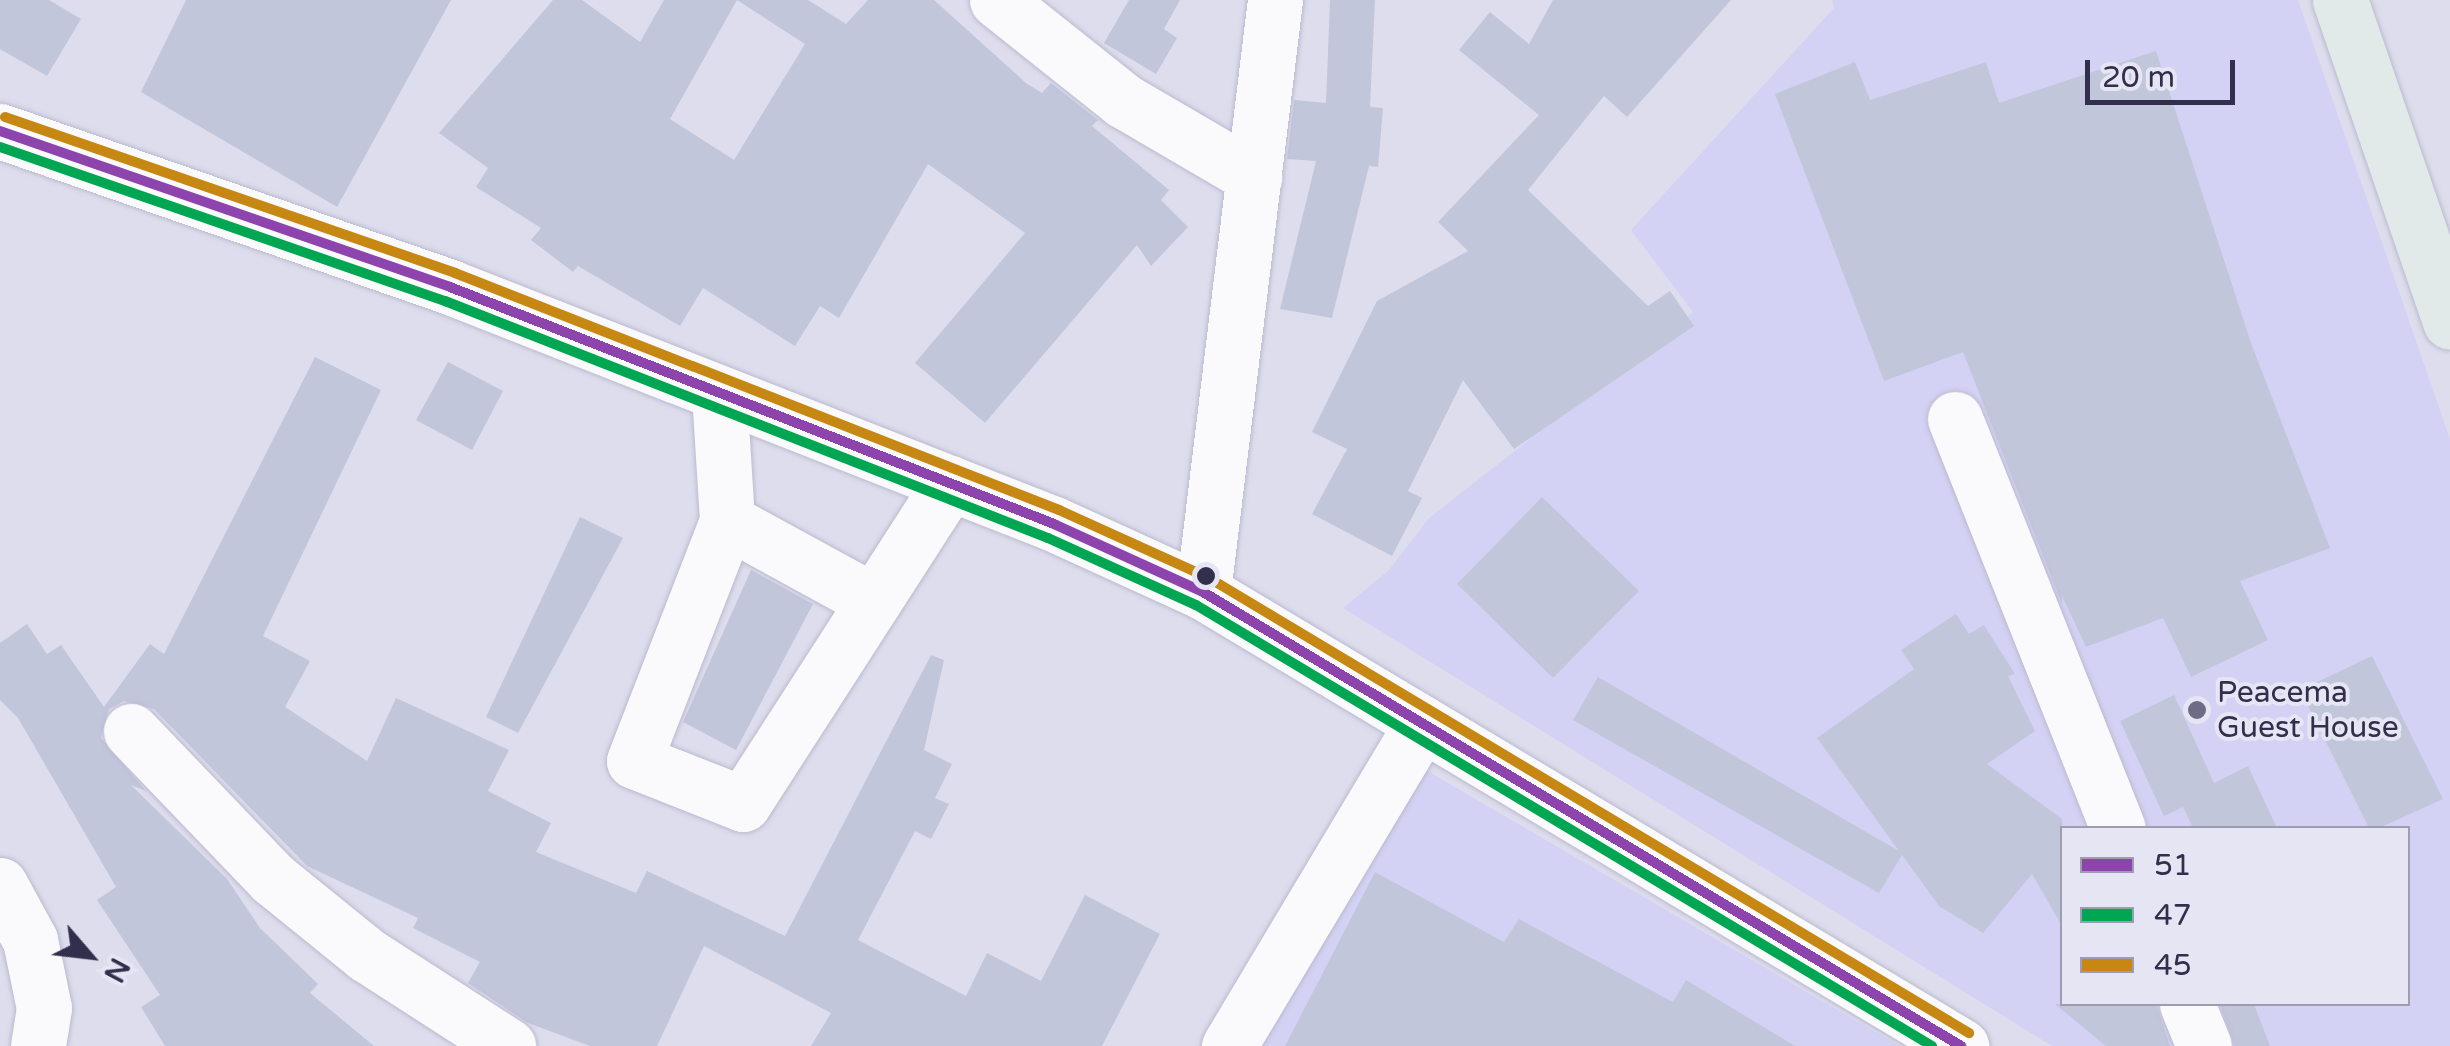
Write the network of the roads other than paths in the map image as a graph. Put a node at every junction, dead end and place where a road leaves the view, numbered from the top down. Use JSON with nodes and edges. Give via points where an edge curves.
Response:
{"nodes":[{"id":1,"x":997,"y":0,"type":"edge"},
{"id":2,"x":1275,"y":0,"type":"edge"},
{"id":3,"x":2340,"y":0,"type":"edge"},
{"id":4,"x":0,"y":132,"type":"edge"},
{"id":5,"x":1254,"y":177,"type":"junction"},
{"id":6,"x":2450,"y":322,"type":"edge"},
{"id":7,"x":720,"y":393,"type":"junction"},
{"id":8,"x":1956,"y":418,"type":"dead end"},
{"id":9,"x":950,"y":483,"type":"junction"},
{"id":10,"x":727,"y":521,"type":"junction"},
{"id":11,"x":1203,"y":592,"type":"junction"},
{"id":12,"x":873,"y":601,"type":"junction"},
{"id":13,"x":1422,"y":723,"type":"junction"},
{"id":14,"x":131,"y":731,"type":"dead end"},
{"id":15,"x":2117,"y":826,"type":"edge"},
{"id":16,"x":0,"y":885,"type":"edge"},
{"id":17,"x":2188,"y":1006,"type":"edge"},
{"id":18,"x":38,"y":1046,"type":"edge"},
{"id":19,"x":508,"y":1046,"type":"edge"},
{"id":20,"x":1229,"y":1046,"type":"edge"},
{"id":21,"x":1961,"y":1046,"type":"edge"},
{"id":22,"x":2204,"y":1046,"type":"edge"}],
"edges":[{"from":1,"to":5,"type":"street","via":[[1124,101]]},
{"from":2,"to":5,"type":"street"},
{"from":3,"to":6,"type":"main road"},
{"from":4,"to":7,"type":"street","via":[[450,287]]},
{"from":5,"to":11,"type":"street"},
{"from":7,"to":9,"type":"street"},
{"from":7,"to":10,"type":"street"},
{"from":8,"to":15,"type":"street"},
{"from":9,"to":11,"type":"street"},
{"from":9,"to":12,"type":"street"},
{"from":10,"to":12,"type":"street"},
{"from":10,"to":12,"type":"street","via":[[634,762],[744,804]]},
{"from":11,"to":13,"type":"street"},
{"from":13,"to":20,"type":"street"},
{"from":13,"to":21,"type":"street"},
{"from":14,"to":19,"type":"street","via":[[274,880],[367,954]]},
{"from":16,"to":18,"type":"street","via":[[30,940],[44,1008]]},
{"from":17,"to":22,"type":"street"}]}
